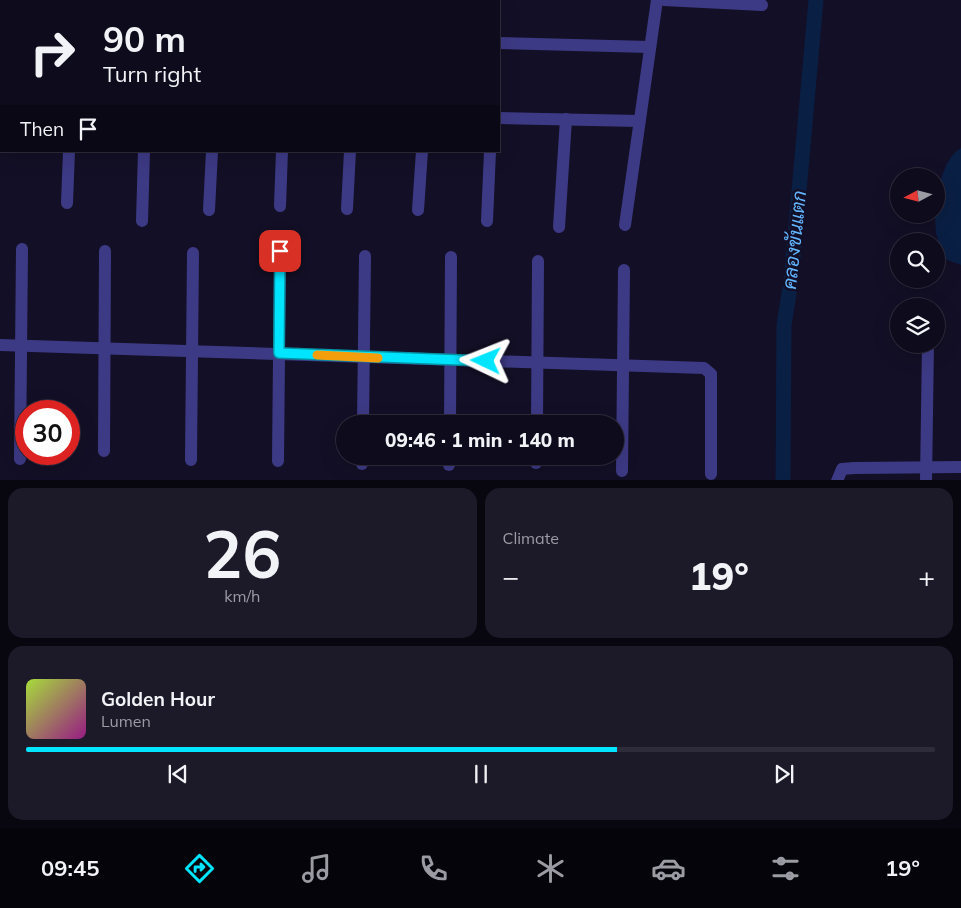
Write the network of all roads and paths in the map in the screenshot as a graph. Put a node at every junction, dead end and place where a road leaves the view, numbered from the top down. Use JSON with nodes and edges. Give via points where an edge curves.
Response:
{"nodes":[{"id":1,"x":657,"y":0,"type":"edge"},
{"id":2,"x":664,"y":0,"type":"edge"},
{"id":3,"x":717,"y":1,"type":"edge"},
{"id":4,"x":762,"y":5,"type":"dead end"},
{"id":5,"x":500,"y":43,"type":"edge"},
{"id":6,"x":650,"y":46,"type":"junction"},
{"id":7,"x":500,"y":118,"type":"edge"},
{"id":8,"x":566,"y":119,"type":"junction"},
{"id":9,"x":639,"y":120,"type":"junction"},
{"id":10,"x":69,"y":152,"type":"edge"},
{"id":11,"x":144,"y":152,"type":"edge"},
{"id":12,"x":212,"y":152,"type":"edge"},
{"id":13,"x":282,"y":152,"type":"edge"},
{"id":14,"x":350,"y":152,"type":"edge"},
{"id":15,"x":422,"y":152,"type":"edge"},
{"id":16,"x":490,"y":152,"type":"edge"},
{"id":17,"x":67,"y":203,"type":"dead end"},
{"id":18,"x":280,"y":206,"type":"dead end"},
{"id":19,"x":347,"y":209,"type":"dead end"},
{"id":20,"x":209,"y":210,"type":"dead end"},
{"id":21,"x":418,"y":210,"type":"dead end"},
{"id":22,"x":142,"y":220,"type":"dead end"},
{"id":23,"x":487,"y":221,"type":"dead end"},
{"id":24,"x":625,"y":225,"type":"dead end"},
{"id":25,"x":559,"y":227,"type":"dead end"},
{"id":26,"x":22,"y":249,"type":"dead end"},
{"id":27,"x":105,"y":251,"type":"dead end"},
{"id":28,"x":280,"y":251,"type":"dead end"},
{"id":29,"x":193,"y":253,"type":"dead end"},
{"id":30,"x":365,"y":256,"type":"dead end"},
{"id":31,"x":451,"y":257,"type":"dead end"},
{"id":32,"x":538,"y":261,"type":"dead end"},
{"id":33,"x":624,"y":270,"type":"dead end"},
{"id":34,"x":0,"y":346,"type":"edge"},
{"id":35,"x":20,"y":347,"type":"junction"},
{"id":36,"x":105,"y":348,"type":"junction"},
{"id":37,"x":192,"y":351,"type":"junction"},
{"id":38,"x":279,"y":353,"type":"junction"},
{"id":39,"x":928,"y":353,"type":"edge"},
{"id":40,"x":364,"y":357,"type":"junction"},
{"id":41,"x":451,"y":360,"type":"junction"},
{"id":42,"x":537,"y":363,"type":"junction"},
{"id":43,"x":624,"y":365,"type":"junction"},
{"id":44,"x":20,"y":400,"type":"edge"},
{"id":45,"x":363,"y":415,"type":"edge"},
{"id":46,"x":450,"y":415,"type":"edge"},
{"id":47,"x":537,"y":415,"type":"edge"},
{"id":48,"x":104,"y":451,"type":"dead end"},
{"id":49,"x":191,"y":460,"type":"dead end"},
{"id":50,"x":278,"y":461,"type":"dead end"},
{"id":51,"x":926,"y":467,"type":"junction"},
{"id":52,"x":961,"y":467,"type":"edge"},
{"id":53,"x":622,"y":471,"type":"dead end"},
{"id":54,"x":711,"y":474,"type":"dead end"},
{"id":55,"x":836,"y":480,"type":"edge"},
{"id":56,"x":926,"y":480,"type":"edge"}],
"edges":[{"from":1,"to":6,"type":"street"},
{"from":2,"to":3,"type":"street"},
{"from":3,"to":4,"type":"street"},
{"from":5,"to":6,"type":"street"},
{"from":6,"to":9,"type":"street"},
{"from":7,"to":8,"type":"street"},
{"from":8,"to":9,"type":"street"},
{"from":8,"to":25,"type":"street"},
{"from":9,"to":24,"type":"street"},
{"from":10,"to":17,"type":"street"},
{"from":11,"to":22,"type":"street"},
{"from":12,"to":20,"type":"street"},
{"from":13,"to":18,"type":"street"},
{"from":14,"to":19,"type":"street"},
{"from":15,"to":21,"type":"street"},
{"from":16,"to":23,"type":"street"},
{"from":26,"to":35,"type":"street"},
{"from":27,"to":36,"type":"street"},
{"from":28,"to":38,"type":"street"},
{"from":29,"to":37,"type":"street"},
{"from":30,"to":40,"type":"street"},
{"from":31,"to":41,"type":"street"},
{"from":32,"to":42,"type":"street"},
{"from":33,"to":43,"type":"street"},
{"from":34,"to":35,"type":"street"},
{"from":35,"to":36,"type":"street"},
{"from":35,"to":44,"type":"street"},
{"from":36,"to":37,"type":"street"},
{"from":36,"to":48,"type":"street"},
{"from":37,"to":38,"type":"street"},
{"from":37,"to":49,"type":"street"},
{"from":38,"to":40,"type":"street"},
{"from":38,"to":50,"type":"street"},
{"from":39,"to":51,"type":"street"},
{"from":40,"to":41,"type":"street"},
{"from":40,"to":45,"type":"street"},
{"from":41,"to":42,"type":"street"},
{"from":41,"to":46,"type":"street"},
{"from":42,"to":43,"type":"street"},
{"from":42,"to":47,"type":"street"},
{"from":43,"to":53,"type":"street"},
{"from":43,"to":54,"type":"street","via":[[694,366],[711,374]]},
{"from":51,"to":52,"type":"street"},
{"from":51,"to":55,"type":"street","via":[[854,468],[842,470]]},
{"from":51,"to":56,"type":"street"}]}
